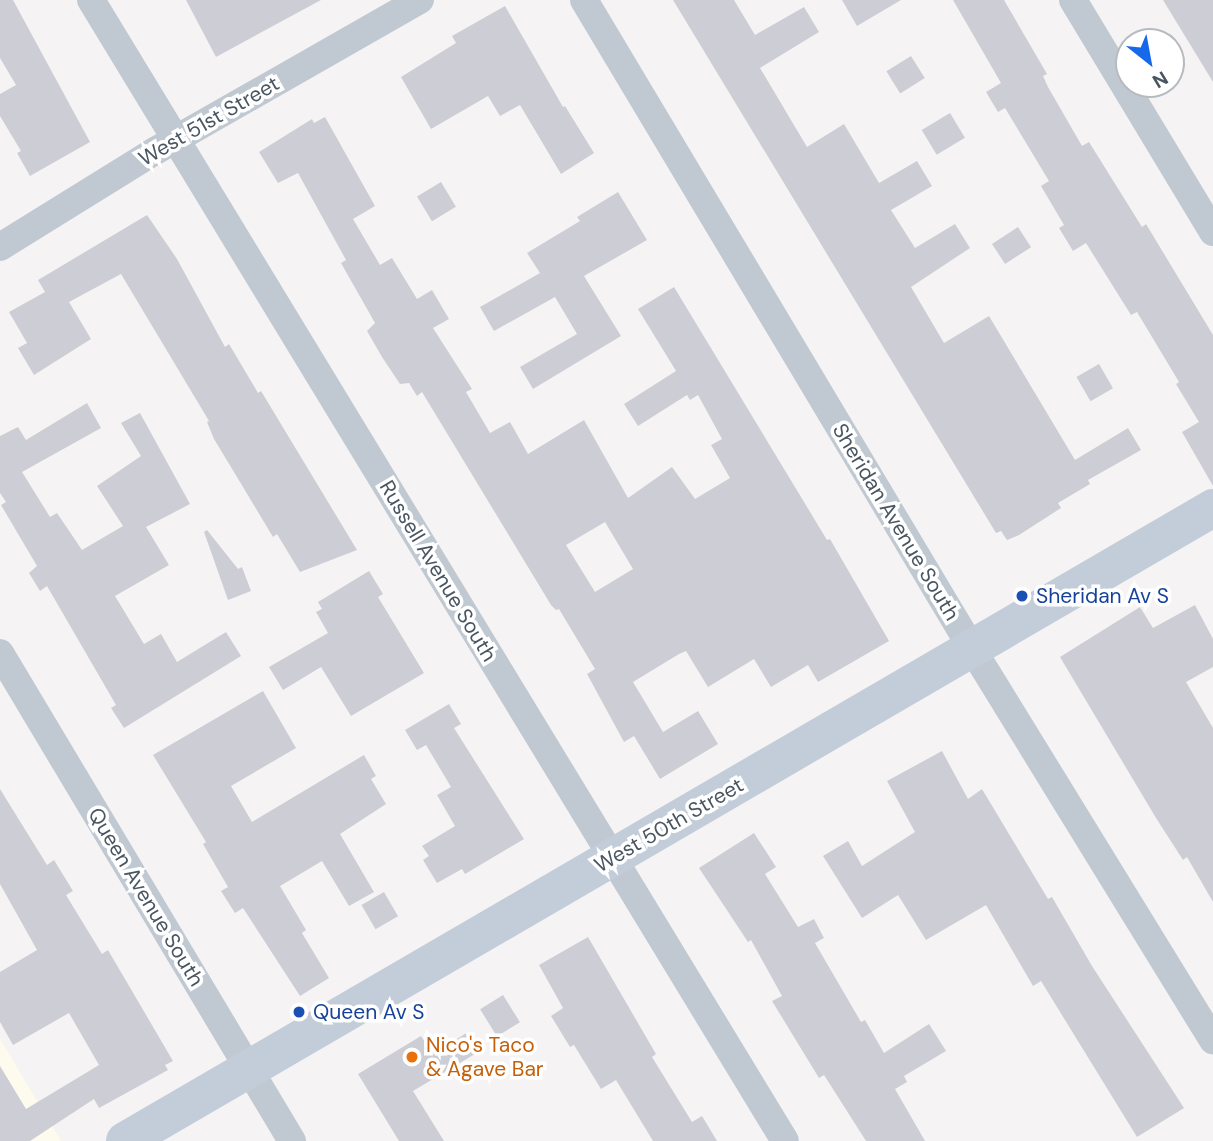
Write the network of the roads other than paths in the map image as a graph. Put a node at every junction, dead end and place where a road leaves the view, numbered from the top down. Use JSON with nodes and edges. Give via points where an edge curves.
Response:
{"nodes":[{"id":1,"x":91,"y":0,"type":"edge"},
{"id":2,"x":420,"y":0,"type":"edge"},
{"id":3,"x":584,"y":0,"type":"edge"},
{"id":4,"x":1073,"y":0,"type":"edge"},
{"id":5,"x":176,"y":139,"type":"junction"},
{"id":6,"x":1213,"y":232,"type":"edge"},
{"id":7,"x":0,"y":247,"type":"edge"},
{"id":8,"x":1213,"y":508,"type":"edge"},
{"id":9,"x":971,"y":647,"type":"junction"},
{"id":10,"x":0,"y":653,"type":"edge"},
{"id":11,"x":612,"y":859,"type":"junction"},
{"id":12,"x":1213,"y":1040,"type":"edge"},
{"id":13,"x":248,"y":1070,"type":"junction"},
{"id":14,"x":125,"y":1141,"type":"edge"},
{"id":15,"x":292,"y":1141,"type":"edge"},
{"id":16,"x":785,"y":1141,"type":"edge"}],
"edges":[{"from":1,"to":5,"type":"street","name":"Russell Avenue South"},
{"from":2,"to":5,"type":"street","name":"West 51st Street"},
{"from":3,"to":9,"type":"street","name":"Sheridan Avenue South"},
{"from":4,"to":6,"type":"street"},
{"from":5,"to":7,"type":"street","name":"West 51st Street"},
{"from":5,"to":11,"type":"street","name":"Russell Avenue South"},
{"from":8,"to":9,"type":"main road","name":"West 50th Street"},
{"from":9,"to":11,"type":"main road","name":"West 50th Street"},
{"from":9,"to":12,"type":"street","name":"Sheridan Avenue South"},
{"from":10,"to":13,"type":"street","name":"Queen Avenue South"},
{"from":11,"to":13,"type":"main road","name":"West 50th Street"},
{"from":11,"to":16,"type":"street","name":"Russell Avenue South"},
{"from":13,"to":14,"type":"main road","name":"West 50th Street"},
{"from":13,"to":15,"type":"street","name":"Queen Avenue South"}]}
